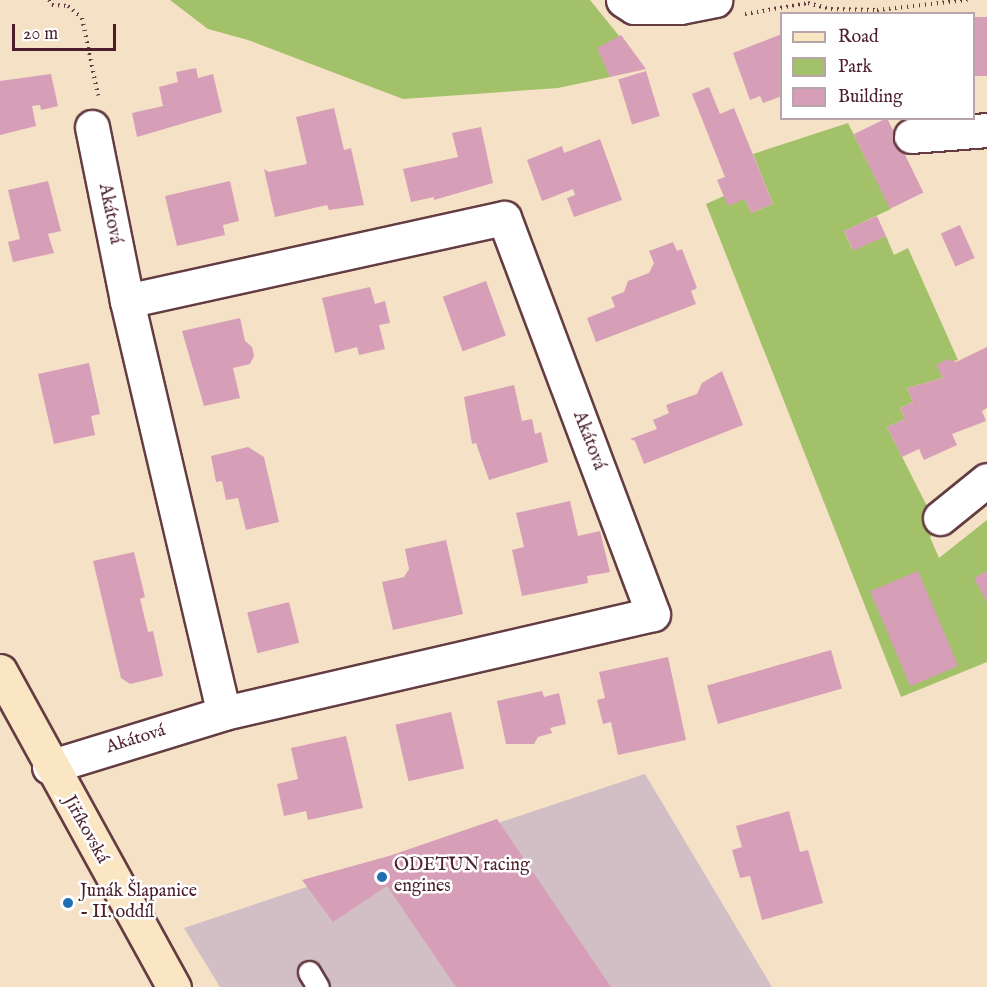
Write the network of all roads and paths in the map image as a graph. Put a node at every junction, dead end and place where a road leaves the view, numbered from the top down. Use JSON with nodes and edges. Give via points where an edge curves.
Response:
{"nodes":[{"id":1,"x":49,"y":0,"type":"edge"},
{"id":2,"x":623,"y":0,"type":"edge"},
{"id":3,"x":715,"y":0,"type":"edge"},
{"id":4,"x":966,"y":0,"type":"edge"},
{"id":5,"x":808,"y":3,"type":"dead end"},
{"id":6,"x":92,"y":127,"type":"joint"},
{"id":7,"x":987,"y":130,"type":"edge"},
{"id":8,"x":911,"y":136,"type":"dead end"},
{"id":9,"x":127,"y":301,"type":"junction"},
{"id":10,"x":987,"y":480,"type":"edge"},
{"id":11,"x":940,"y":518,"type":"dead end"},
{"id":12,"x":0,"y":672,"type":"edge"},
{"id":13,"x":224,"y":713,"type":"junction"},
{"id":14,"x":49,"y":767,"type":"junction"},
{"id":15,"x":174,"y":987,"type":"edge"}],
"edges":[{"from":1,"to":6,"type":"path","via":[[52,5],[68,6],[82,18],[105,125]]},
{"from":2,"to":3,"type":"street","via":[[634,7],[680,7]]},
{"from":4,"to":5,"type":"path","via":[[876,10],[831,9]]},
{"from":6,"to":9,"type":"street","name":"Akátová"},
{"from":7,"to":8,"type":"street"},
{"from":9,"to":13,"type":"street","name":"Akátová"},
{"from":9,"to":13,"type":"street","name":"Akátová","via":[[504,218],[652,614]]},
{"from":10,"to":11,"type":"street"},
{"from":12,"to":14,"type":"street","name":"Jiříkovská"},
{"from":13,"to":14,"type":"street","name":"Akátová"},
{"from":14,"to":15,"type":"street","name":"Jiříkovská"}]}
